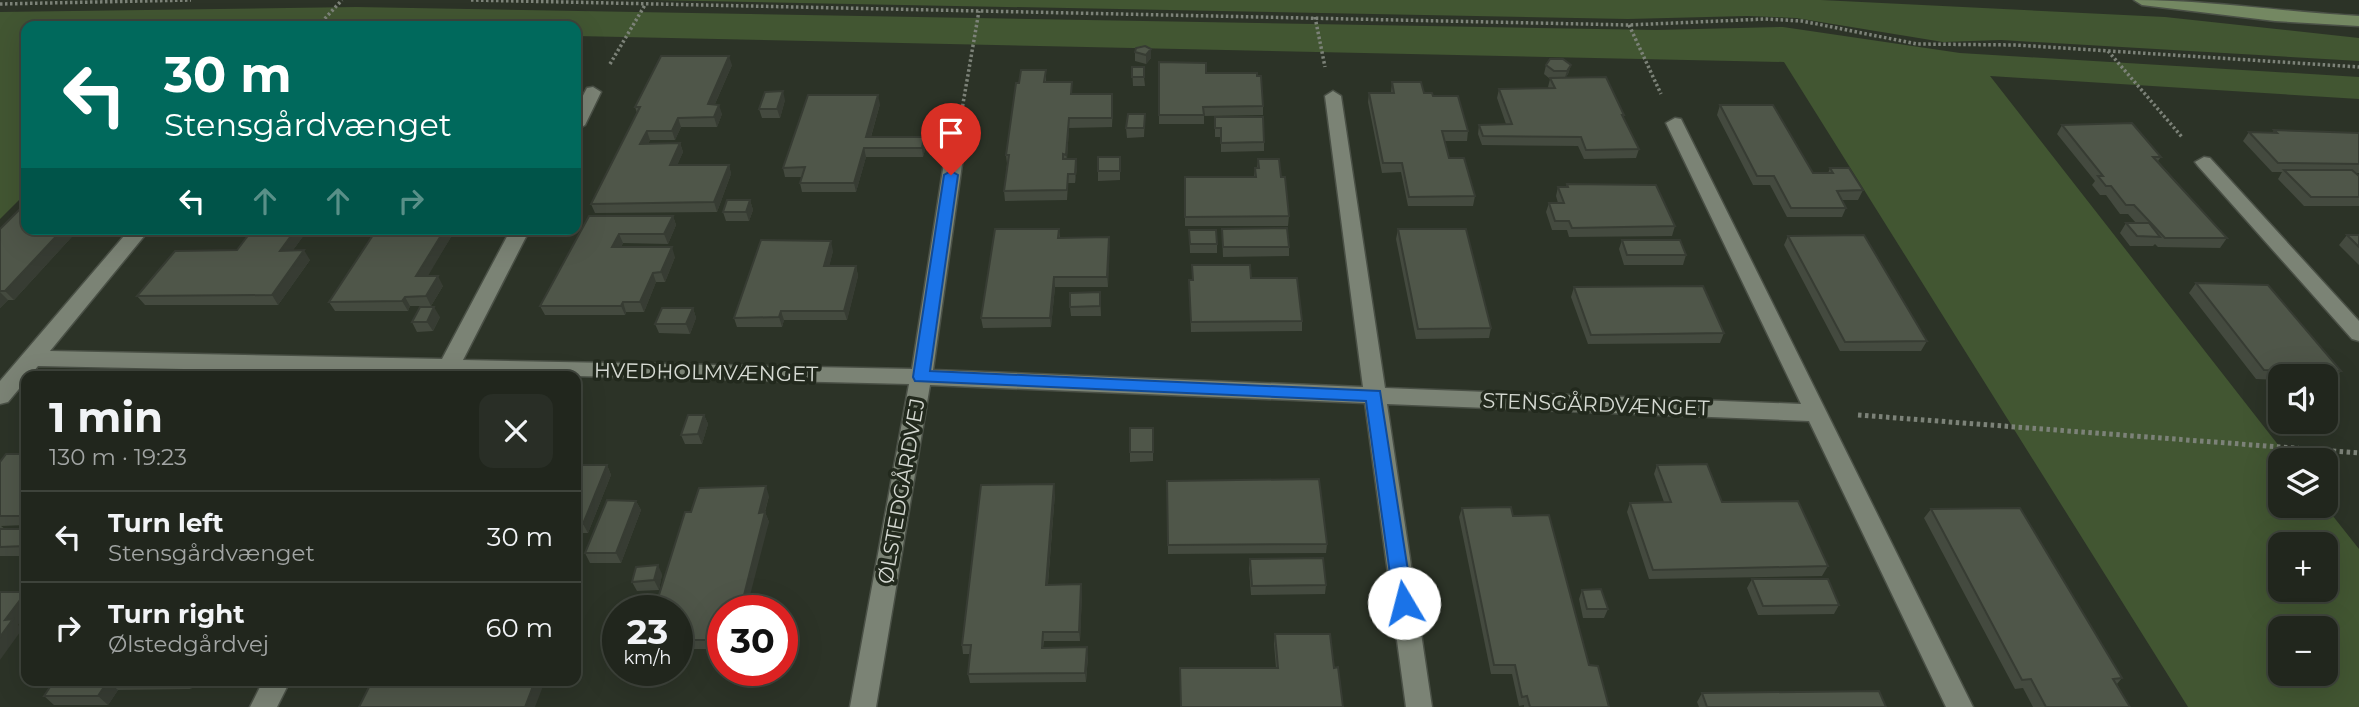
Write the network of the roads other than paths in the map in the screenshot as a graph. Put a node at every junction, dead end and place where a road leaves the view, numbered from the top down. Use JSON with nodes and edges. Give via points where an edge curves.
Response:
{"nodes":[{"id":1,"x":2141,"y":0,"type":"edge"},
{"id":2,"x":2359,"y":21,"type":"edge"},
{"id":3,"x":593,"y":93,"type":"dead end"},
{"id":4,"x":1333,"y":96,"type":"dead end"},
{"id":5,"x":581,"y":116,"type":"edge"},
{"id":6,"x":1675,"y":123,"type":"dead end"},
{"id":7,"x":955,"y":150,"type":"road end"},
{"id":8,"x":2204,"y":162,"type":"road end"},
{"id":9,"x":136,"y":235,"type":"edge"},
{"id":10,"x":518,"y":235,"type":"edge"},
{"id":11,"x":2359,"y":334,"type":"edge"},
{"id":12,"x":33,"y":358,"type":"junction"},
{"id":13,"x":22,"y":371,"type":"edge"},
{"id":14,"x":417,"y":371,"type":"edge"},
{"id":15,"x":448,"y":371,"type":"edge"},
{"id":16,"x":21,"y":372,"type":"edge"},
{"id":17,"x":581,"y":373,"type":"edge"},
{"id":18,"x":921,"y":377,"type":"junction"},
{"id":19,"x":1374,"y":395,"type":"junction"},
{"id":20,"x":0,"y":396,"type":"edge"},
{"id":21,"x":1818,"y":413,"type":"junction"},
{"id":22,"x":274,"y":686,"type":"edge"},
{"id":23,"x":263,"y":707,"type":"edge"},
{"id":24,"x":863,"y":707,"type":"edge"},
{"id":25,"x":1419,"y":707,"type":"edge"},
{"id":26,"x":1960,"y":707,"type":"edge"}],
"edges":[{"from":1,"to":2,"type":"street"},
{"from":3,"to":5,"type":"street"},
{"from":4,"to":19,"type":"street"},
{"from":6,"to":21,"type":"street"},
{"from":7,"to":18,"type":"street","name":"ØLSTEDGÅRDVEJ"},
{"from":8,"to":11,"type":"street"},
{"from":9,"to":12,"type":"street"},
{"from":10,"to":15,"type":"street"},
{"from":12,"to":13,"type":"street"},
{"from":12,"to":14,"type":"street","name":"HVEDHOLMVÆNGET"},
{"from":16,"to":20,"type":"street"},
{"from":17,"to":18,"type":"street","name":"HVEDHOLMVÆNGET"},
{"from":18,"to":19,"type":"street","name":"STENSGÅRDVÆNGET"},
{"from":18,"to":24,"type":"street","name":"ØLSTEDGÅRDVEJ"},
{"from":19,"to":21,"type":"street","name":"STENSGÅRDVÆNGET"},
{"from":19,"to":25,"type":"street"},
{"from":21,"to":26,"type":"street"},
{"from":22,"to":23,"type":"street"}]}
